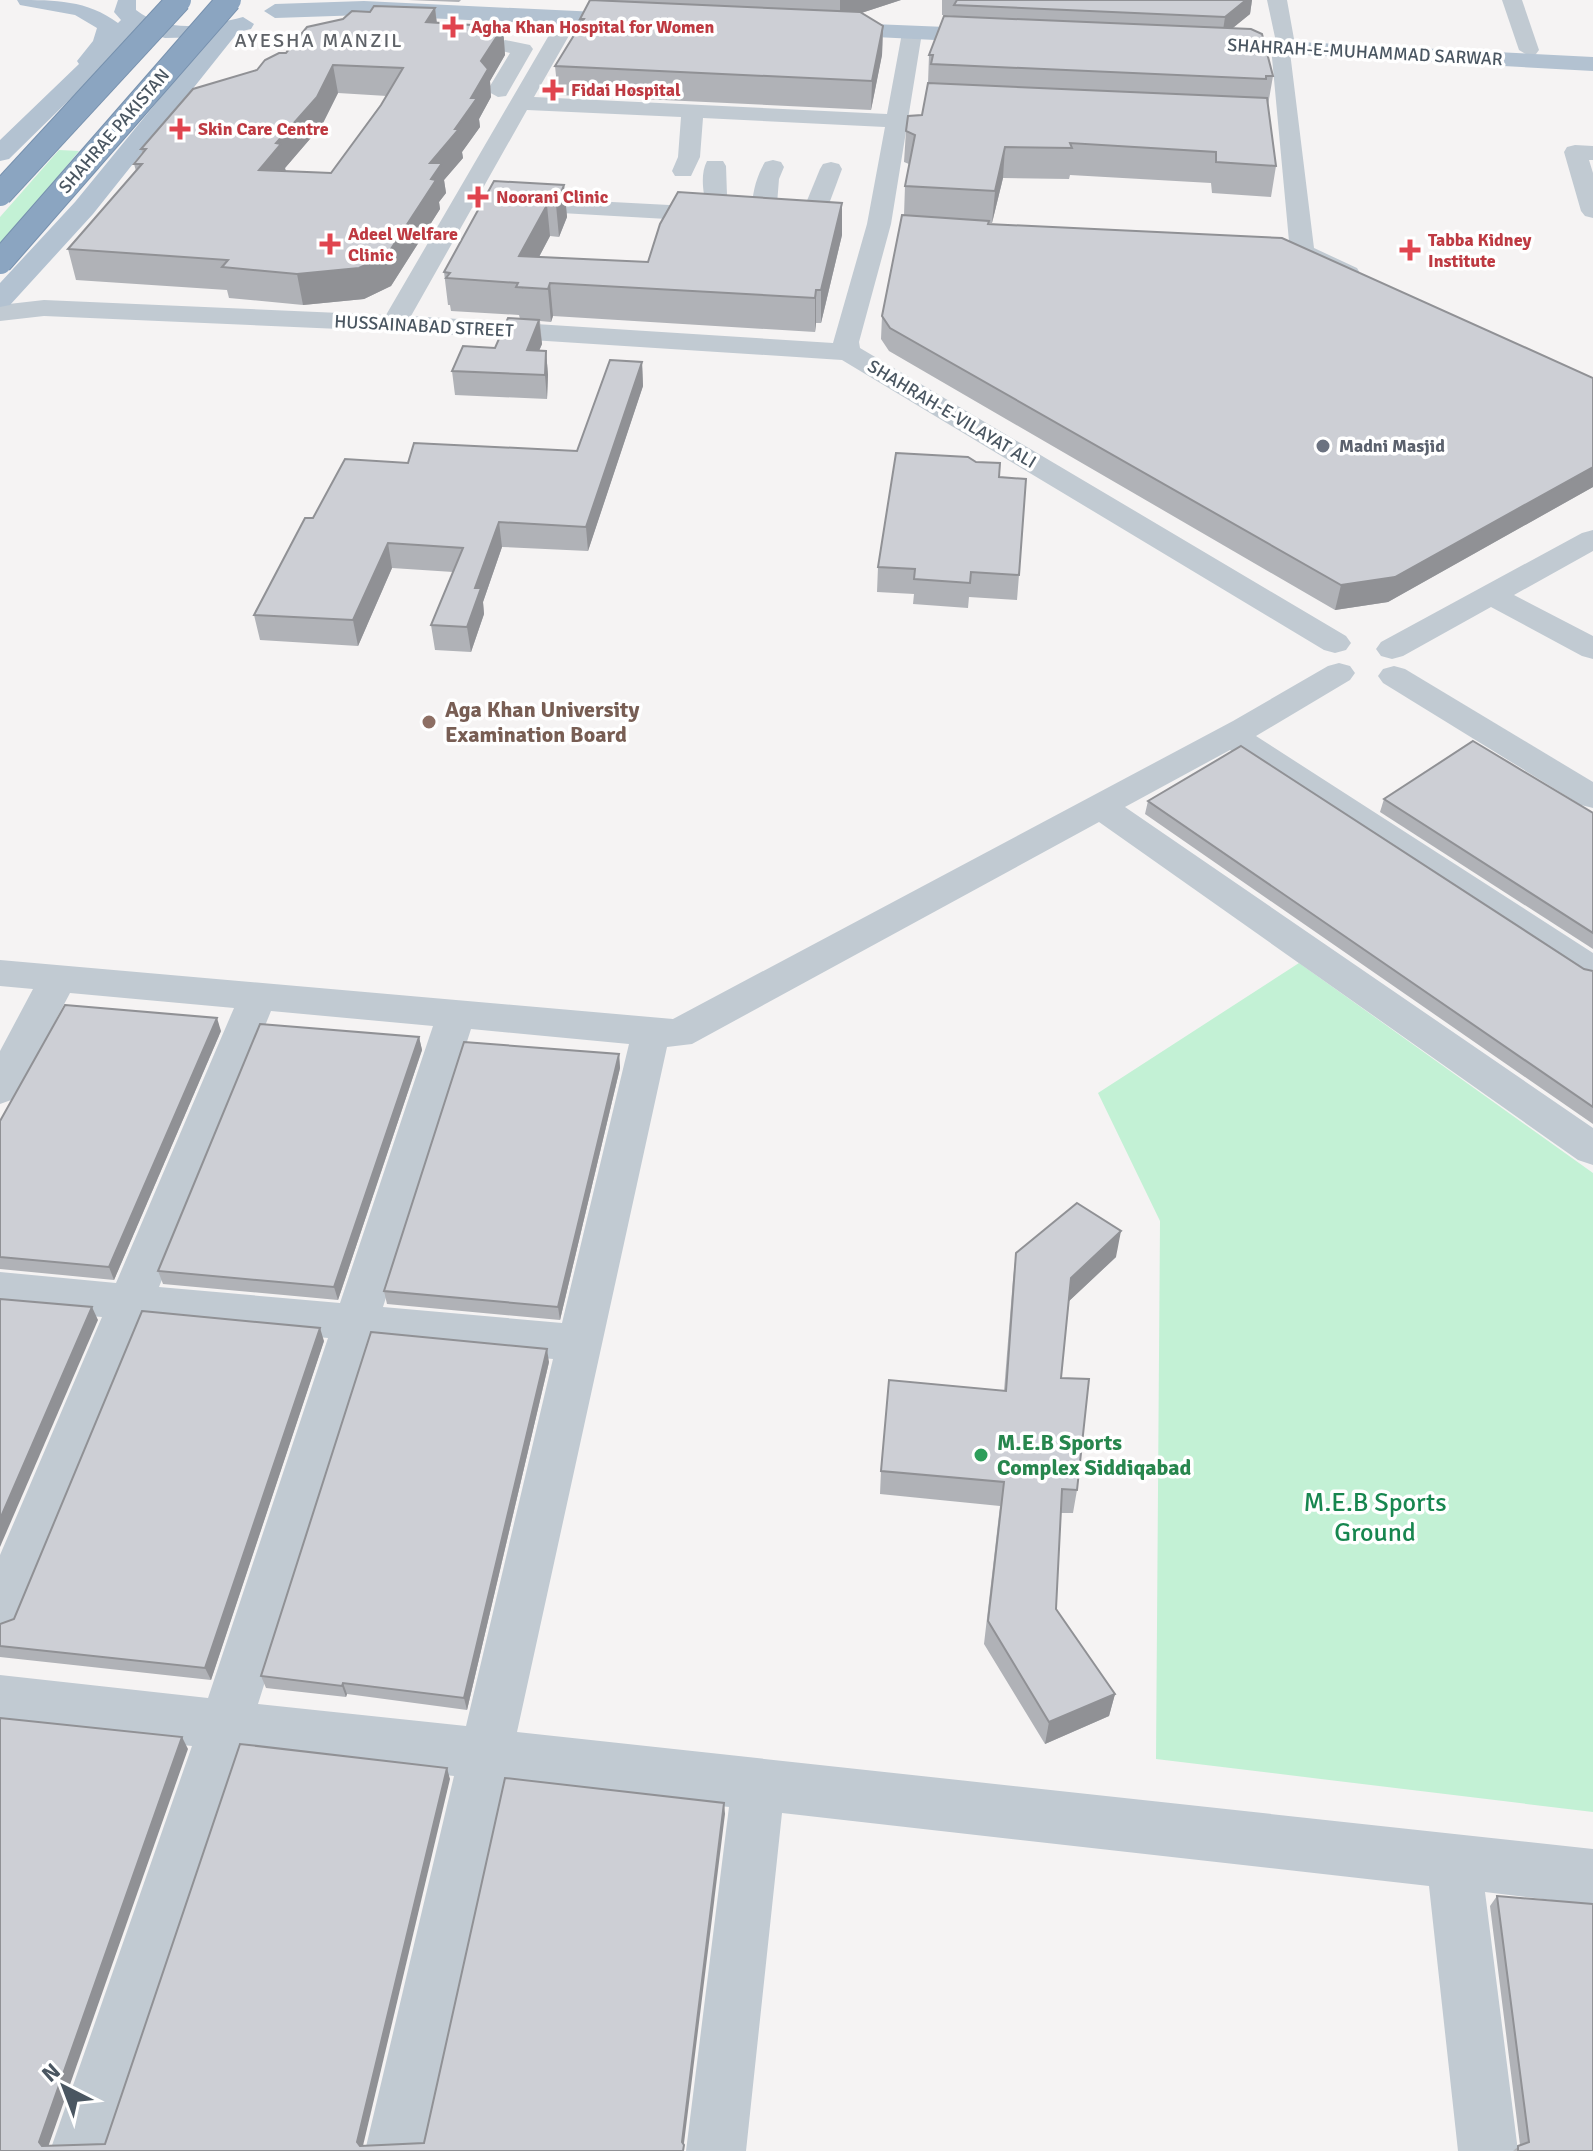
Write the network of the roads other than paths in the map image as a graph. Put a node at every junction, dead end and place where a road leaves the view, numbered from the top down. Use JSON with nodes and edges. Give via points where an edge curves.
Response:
{"nodes":[{"id":1,"x":28,"y":0,"type":"edge"},
{"id":2,"x":87,"y":0,"type":"edge"},
{"id":3,"x":179,"y":0,"type":"edge"},
{"id":4,"x":229,"y":0,"type":"edge"},
{"id":5,"x":1277,"y":0,"type":"edge"},
{"id":6,"x":1505,"y":0,"type":"edge"},
{"id":7,"x":1512,"y":0,"type":"edge"},
{"id":8,"x":279,"y":6,"type":"edge"},
{"id":9,"x":129,"y":8,"type":"edge"},
{"id":10,"x":575,"y":9,"type":"edge"},
{"id":11,"x":357,"y":12,"type":"edge"},
{"id":12,"x":661,"y":17,"type":"edge"},
{"id":13,"x":915,"y":22,"type":"junction"},
{"id":14,"x":806,"y":23,"type":"edge"},
{"id":15,"x":230,"y":27,"type":"junction"},
{"id":16,"x":1014,"y":32,"type":"edge"},
{"id":17,"x":1183,"y":39,"type":"edge"},
{"id":18,"x":1283,"y":43,"type":"junction"},
{"id":19,"x":505,"y":46,"type":"edge"},
{"id":20,"x":1529,"y":50,"type":"junction"},
{"id":21,"x":1593,"y":52,"type":"edge"},
{"id":22,"x":210,"y":54,"type":"junction"},
{"id":23,"x":1593,"y":64,"type":"edge"},
{"id":24,"x":521,"y":103,"type":"junction"},
{"id":25,"x":49,"y":105,"type":"junction"},
{"id":26,"x":489,"y":107,"type":"edge"},
{"id":27,"x":693,"y":111,"type":"junction"},
{"id":28,"x":895,"y":123,"type":"junction"},
{"id":29,"x":1593,"y":153,"type":"edge"},
{"id":30,"x":0,"y":154,"type":"edge"},
{"id":31,"x":715,"y":166,"type":"dead end"},
{"id":32,"x":773,"y":167,"type":"dead end"},
{"id":33,"x":831,"y":169,"type":"dead end"},
{"id":34,"x":683,"y":171,"type":"dead end"},
{"id":35,"x":619,"y":184,"type":"dead end"},
{"id":36,"x":0,"y":194,"type":"edge"},
{"id":37,"x":465,"y":201,"type":"junction"},
{"id":38,"x":602,"y":209,"type":"junction"},
{"id":39,"x":1593,"y":211,"type":"edge"},
{"id":40,"x":721,"y":215,"type":"junction"},
{"id":41,"x":764,"y":217,"type":"junction"},
{"id":42,"x":811,"y":220,"type":"junction"},
{"id":43,"x":856,"y":222,"type":"junction"},
{"id":44,"x":910,"y":226,"type":"edge"},
{"id":45,"x":1271,"y":250,"type":"edge"},
{"id":46,"x":1302,"y":252,"type":"junction"},
{"id":47,"x":1375,"y":285,"type":"edge"},
{"id":48,"x":4,"y":299,"type":"edge"},
{"id":49,"x":394,"y":323,"type":"junction"},
{"id":50,"x":848,"y":352,"type":"junction"},
{"id":51,"x":1593,"y":540,"type":"edge"},
{"id":52,"x":1491,"y":595,"type":"junction"},
{"id":53,"x":1593,"y":649,"type":"edge"},
{"id":54,"x":1337,"y":658,"type":"junction"},
{"id":55,"x":1393,"y":662,"type":"junction"},
{"id":56,"x":1231,"y":735,"type":"junction"},
{"id":57,"x":1593,"y":797,"type":"edge"},
{"id":58,"x":1100,"y":806,"type":"junction"},
{"id":59,"x":1593,"y":971,"type":"edge"},
{"id":60,"x":0,"y":973,"type":"edge"},
{"id":61,"x":58,"y":978,"type":"junction"},
{"id":62,"x":258,"y":996,"type":"junction"},
{"id":63,"x":456,"y":1014,"type":"junction"},
{"id":64,"x":651,"y":1032,"type":"junction"},
{"id":65,"x":0,"y":1089,"type":"edge"},
{"id":66,"x":1593,"y":1149,"type":"edge"},
{"id":67,"x":0,"y":1290,"type":"edge"},
{"id":68,"x":130,"y":1302,"type":"junction"},
{"id":69,"x":355,"y":1324,"type":"junction"},
{"id":70,"x":580,"y":1343,"type":"junction"},
{"id":71,"x":0,"y":1614,"type":"edge"},
{"id":72,"x":0,"y":1700,"type":"edge"},
{"id":73,"x":225,"y":1726,"type":"junction"},
{"id":74,"x":487,"y":1755,"type":"junction"},
{"id":75,"x":758,"y":1785,"type":"junction"},
{"id":76,"x":1454,"y":1862,"type":"junction"},
{"id":77,"x":1593,"y":1877,"type":"edge"},
{"id":78,"x":80,"y":2151,"type":"edge"},
{"id":79,"x":395,"y":2151,"type":"edge"},
{"id":80,"x":716,"y":2151,"type":"edge"},
{"id":81,"x":1488,"y":2151,"type":"edge"}],
"edges":[{"from":1,"to":25,"type":"main road","via":[[82,10],[109,26],[104,43]]},
{"from":2,"to":9,"type":"main road"},
{"from":3,"to":36,"type":"highway","name":"SHAHRAE PAKISTAN","bridge":true},
{"from":4,"to":48,"type":"highway","name":"SHAHRAE PAKISTAN","bridge":true},
{"from":5,"to":18,"type":"street"},
{"from":6,"to":7,"type":"street"},
{"from":7,"to":20,"type":"street"},
{"from":8,"to":11,"type":"main road"},
{"from":8,"to":15,"type":"main road"},
{"from":9,"to":15,"type":"main road","via":[[173,31]]},
{"from":9,"to":25,"type":"main road","via":[[112,45]]},
{"from":10,"to":11,"type":"main road"},
{"from":10,"to":11,"type":"main road","via":[[469,26]]},
{"from":10,"to":12,"type":"main road"},
{"from":10,"to":24,"type":"street"},
{"from":11,"to":22,"type":"main road","via":[[283,19]]},
{"from":13,"to":14,"type":"main road"},
{"from":13,"to":16,"type":"main road"},
{"from":13,"to":28,"type":"street","name":"SHAHRAH-E-VILAYAT ALI"},
{"from":15,"to":22,"type":"main road"},
{"from":17,"to":18,"type":"main road","name":"SHAHRAH-E-MUHAMMAD SARWAR"},
{"from":18,"to":20,"type":"main road","name":"SHAHRAH-E-MUHAMMAD SARWAR"},
{"from":18,"to":23,"type":"main road","name":"SHAHRAH-E-MUHAMMAD SARWAR"},
{"from":18,"to":46,"type":"street","via":[[1281,120]]},
{"from":19,"to":26,"type":"street","via":[[523,49]]},
{"from":20,"to":21,"type":"main road","name":"SHAHRAH-E-MUHAMMAD SARWAR"},
{"from":22,"to":48,"type":"main road"},
{"from":24,"to":27,"type":"street"},
{"from":24,"to":37,"type":"street"},
{"from":25,"to":30,"type":"main road"},
{"from":27,"to":28,"type":"street"},
{"from":27,"to":34,"type":"street","via":[[689,127],[699,139]]},
{"from":28,"to":43,"type":"street","name":"SHAHRAH-E-VILAYAT ALI"},
{"from":29,"to":39,"type":"street","via":[[1575,152]]},
{"from":31,"to":40,"type":"street"},
{"from":32,"to":41,"type":"street","via":[[765,183]]},
{"from":33,"to":42,"type":"street"},
{"from":35,"to":38,"type":"street"},
{"from":37,"to":38,"type":"street"},
{"from":37,"to":49,"type":"street"},
{"from":38,"to":40,"type":"street"},
{"from":40,"to":41,"type":"street"},
{"from":41,"to":42,"type":"street"},
{"from":42,"to":43,"type":"street"},
{"from":43,"to":44,"type":"street"},
{"from":43,"to":50,"type":"street","name":"SHAHRAH-E-VILAYAT ALI"},
{"from":45,"to":46,"type":"street"},
{"from":46,"to":47,"type":"street"},
{"from":48,"to":49,"type":"street","name":"HUSSAINABAD STREET","via":[[44,308]]},
{"from":49,"to":50,"type":"street","name":"HUSSAINABAD STREET"},
{"from":50,"to":54,"type":"street","name":"SHAHRAH-E-VILAYAT ALI"},
{"from":51,"to":52,"type":"street"},
{"from":52,"to":53,"type":"street"},
{"from":52,"to":55,"type":"street"},
{"from":54,"to":55,"type":"street","name":"SHAHRAH-E-VILAYAT ALI","via":[[1373,682]]},
{"from":54,"to":56,"type":"street"},
{"from":55,"to":57,"type":"street"},
{"from":56,"to":58,"type":"street"},
{"from":56,"to":59,"type":"street"},
{"from":58,"to":64,"type":"street","via":[[678,1034]]},
{"from":58,"to":66,"type":"street"},
{"from":60,"to":61,"type":"street"},
{"from":61,"to":62,"type":"street"},
{"from":61,"to":65,"type":"street"},
{"from":62,"to":63,"type":"street"},
{"from":62,"to":68,"type":"street"},
{"from":63,"to":64,"type":"street"},
{"from":63,"to":69,"type":"street"},
{"from":64,"to":70,"type":"street"},
{"from":67,"to":68,"type":"street"},
{"from":68,"to":69,"type":"street"},
{"from":68,"to":71,"type":"street"},
{"from":69,"to":70,"type":"street"},
{"from":69,"to":73,"type":"street"},
{"from":70,"to":74,"type":"street"},
{"from":72,"to":73,"type":"street"},
{"from":73,"to":74,"type":"street"},
{"from":73,"to":78,"type":"street"},
{"from":74,"to":75,"type":"street"},
{"from":74,"to":79,"type":"street"},
{"from":75,"to":76,"type":"street"},
{"from":75,"to":80,"type":"street"},
{"from":76,"to":77,"type":"street"},
{"from":76,"to":81,"type":"street"}]}
